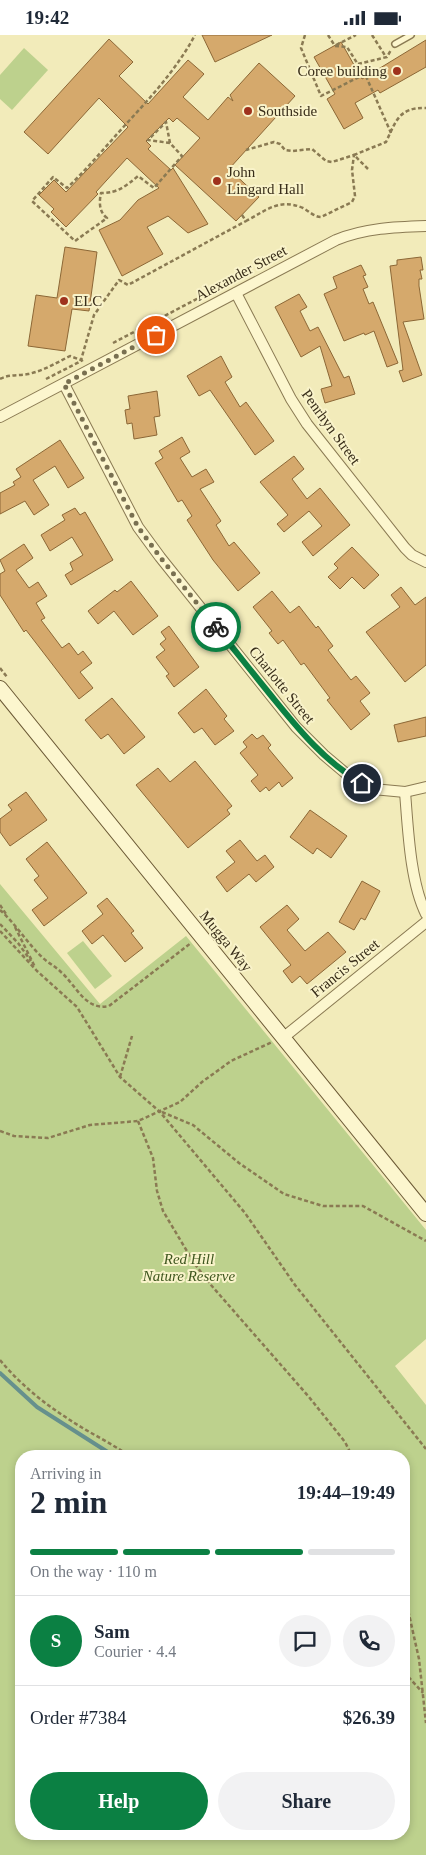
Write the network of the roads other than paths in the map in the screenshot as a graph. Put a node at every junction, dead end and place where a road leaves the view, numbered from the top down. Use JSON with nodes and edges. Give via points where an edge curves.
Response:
{"nodes":[{"id":1,"x":411,"y":35,"type":"edge"},
{"id":2,"x":395,"y":44,"type":"road end"},
{"id":3,"x":426,"y":226,"type":"edge"},
{"id":4,"x":236,"y":293,"type":"junction"},
{"id":5,"x":64,"y":384,"type":"junction"},
{"id":6,"x":0,"y":417,"type":"edge"},
{"id":7,"x":426,"y":562,"type":"edge"},
{"id":8,"x":0,"y":688,"type":"edge"},
{"id":9,"x":426,"y":787,"type":"edge"},
{"id":10,"x":405,"y":792,"type":"junction"},
{"id":11,"x":426,"y":914,"type":"edge"},
{"id":12,"x":426,"y":922,"type":"edge"},
{"id":13,"x":284,"y":1037,"type":"junction"},
{"id":14,"x":426,"y":1214,"type":"edge"}],
"edges":[{"from":1,"to":2,"type":"lane"},
{"from":3,"to":4,"type":"street","name":"Alexander Street","via":[[374,229],[348,235]]},
{"from":4,"to":5,"type":"street","name":"Alexander Street"},
{"from":4,"to":7,"type":"street","name":"Penrhyn Street","via":[[307,424],[405,547]]},
{"from":5,"to":6,"type":"street","name":"Alexander Street"},
{"from":5,"to":10,"type":"street","name":"Charlotte Street","via":[[138,527],[296,727],[350,777],[373,789]]},
{"from":8,"to":13,"type":"main road","name":"Mugga Way"},
{"from":9,"to":10,"type":"street","name":"Charlotte Street"},
{"from":10,"to":11,"type":"street","via":[[414,873]]},
{"from":12,"to":13,"type":"street","name":"Francis Street"},
{"from":13,"to":14,"type":"main road","name":"Mugga Way"}]}
